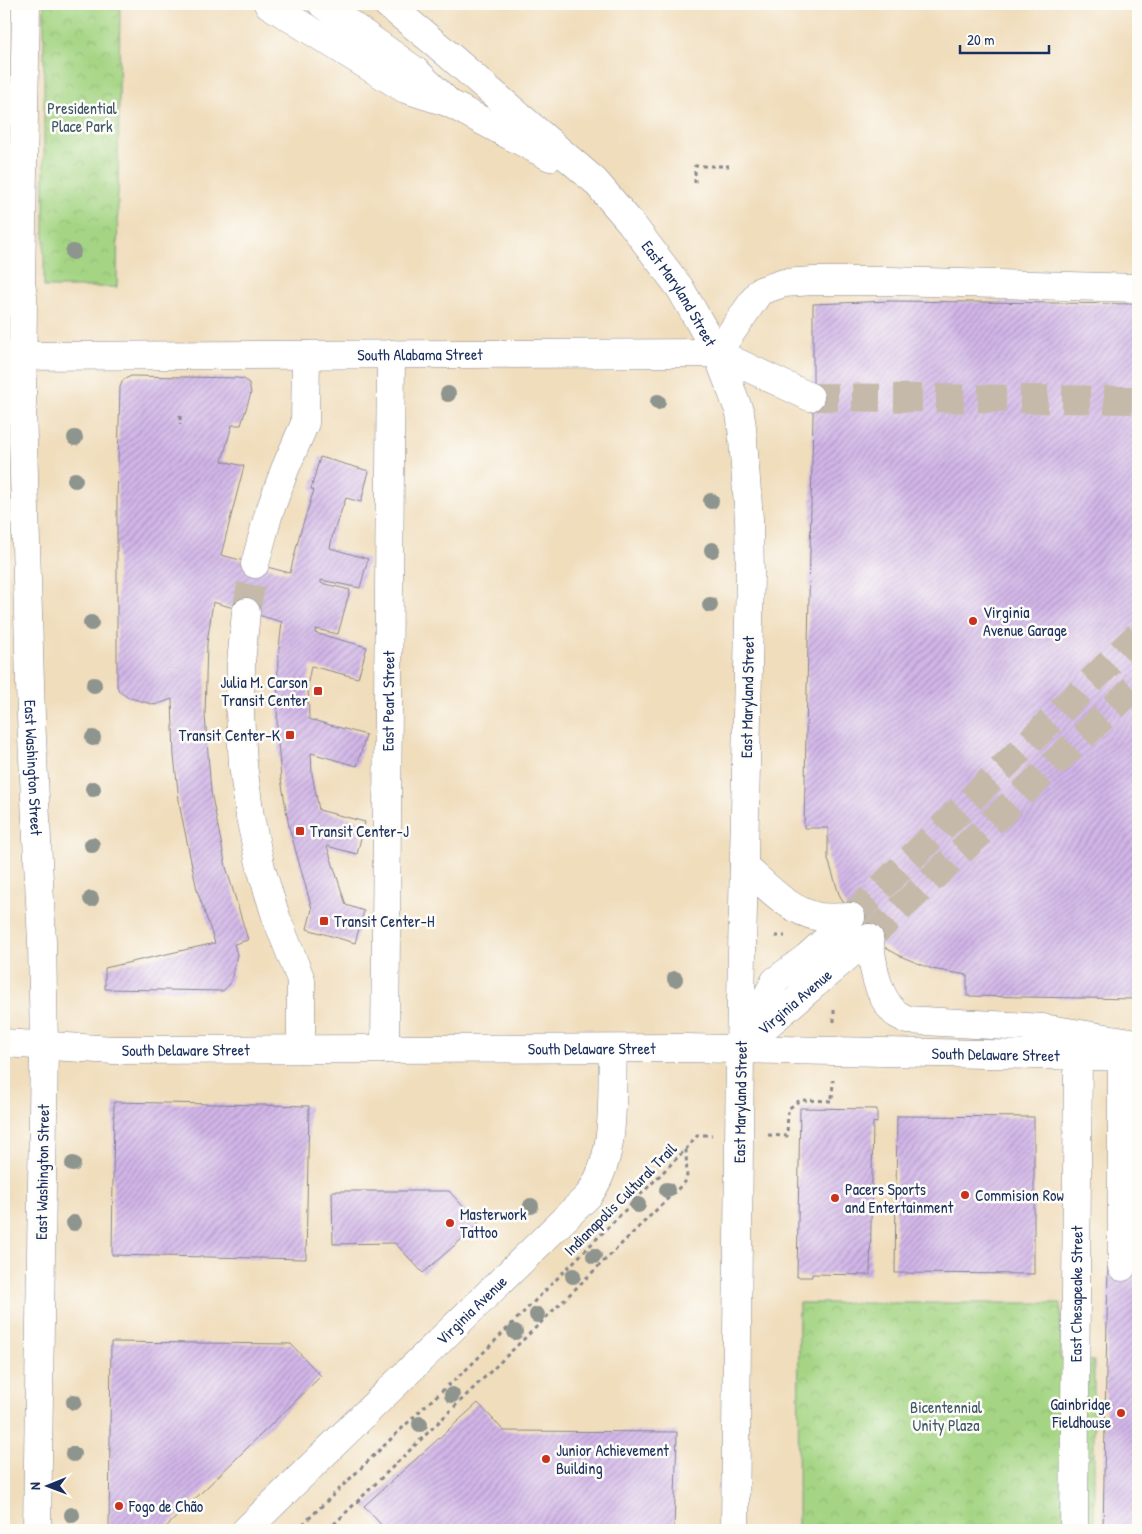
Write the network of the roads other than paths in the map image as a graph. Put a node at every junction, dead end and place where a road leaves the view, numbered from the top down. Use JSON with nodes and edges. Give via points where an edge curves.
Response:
{"nodes":[{"id":1,"x":26,"y":4,"type":"edge"},
{"id":2,"x":268,"y":4,"type":"edge"},
{"id":3,"x":322,"y":4,"type":"edge"},
{"id":4,"x":387,"y":4,"type":"edge"},
{"id":5,"x":449,"y":103,"type":"junction"},
{"id":6,"x":596,"y":181,"type":"junction"},
{"id":7,"x":1136,"y":287,"type":"edge"},
{"id":8,"x":717,"y":353,"type":"junction"},
{"id":9,"x":750,"y":353,"type":"dead end"},
{"id":10,"x":391,"y":354,"type":"junction"},
{"id":11,"x":306,"y":355,"type":"junction"},
{"id":12,"x":13,"y":356,"type":"edge"},
{"id":13,"x":810,"y":397,"type":"tunnel mouth"},
{"id":14,"x":255,"y":564,"type":"tunnel mouth"},
{"id":15,"x":246,"y":612,"type":"tunnel mouth"},
{"id":16,"x":744,"y":866,"type":"junction"},
{"id":17,"x":4,"y":1043,"type":"edge"},
{"id":18,"x":44,"y":1046,"type":"junction"},
{"id":19,"x":302,"y":1049,"type":"junction"},
{"id":20,"x":385,"y":1049,"type":"junction"},
{"id":21,"x":613,"y":1049,"type":"junction"},
{"id":22,"x":740,"y":1049,"type":"junction"},
{"id":23,"x":1133,"y":1053,"type":"edge"},
{"id":24,"x":1078,"y":1056,"type":"junction"},
{"id":25,"x":1122,"y":1267,"type":"dead end"},
{"id":26,"x":36,"y":1530,"type":"edge"},
{"id":27,"x":246,"y":1530,"type":"edge"},
{"id":28,"x":735,"y":1530,"type":"edge"},
{"id":29,"x":1074,"y":1530,"type":"edge"}],
"edges":[{"from":1,"to":12,"type":"main road","name":"East Washington Street","via":[[23,297]]},
{"from":2,"to":5,"type":"main road","via":[[405,88]]},
{"from":3,"to":5,"type":"main road","via":[[417,72]]},
{"from":4,"to":6,"type":"main road","name":"East Maryland Street"},
{"from":5,"to":6,"type":"main road"},
{"from":6,"to":8,"type":"main road","name":"East Maryland Street","via":[[680,288]]},
{"from":7,"to":8,"type":"main road","via":[[891,281],[784,283],[760,291]]},
{"from":8,"to":9,"type":"main road"},
{"from":8,"to":10,"type":"main road","name":"South Alabama Street"},
{"from":8,"to":13,"type":"main road","name":"South Alabama Street"},
{"from":8,"to":16,"type":"main road","name":"East Maryland Street","via":[[741,420],[750,519]]},
{"from":10,"to":11,"type":"main road","name":"South Alabama Street"},
{"from":10,"to":20,"type":"main road","name":"East Pearl Street"},
{"from":11,"to":12,"type":"main road","name":"South Alabama Street"},
{"from":11,"to":14,"type":"main road","via":[[305,423],[268,516]]},
{"from":12,"to":18,"type":"main road","name":"East Washington Street","via":[[22,406]]},
{"from":15,"to":19,"type":"main road","via":[[240,713],[243,765],[261,868],[301,980]]},
{"from":16,"to":22,"type":"main road","name":"East Maryland Street"},
{"from":16,"to":22,"type":"main road","name":"Virginia Avenue","via":[[781,900],[796,909],[819,917],[851,917],[775,981]]},
{"from":17,"to":18,"type":"main road","name":"South Delaware Street"},
{"from":18,"to":19,"type":"main road","name":"South Delaware Street","via":[[114,1050]]},
{"from":18,"to":26,"type":"main road","name":"East Washington Street"},
{"from":19,"to":20,"type":"main road","name":"South Delaware Street"},
{"from":20,"to":21,"type":"main road","name":"South Delaware Street"},
{"from":21,"to":22,"type":"main road","name":"South Delaware Street"},
{"from":21,"to":27,"type":"main road","name":"Virginia Avenue","via":[[608,1153],[592,1191]]},
{"from":22,"to":23,"type":"main road","name":"Virginia Avenue","via":[[869,938],[879,986],[894,1012],[907,1020],[1043,1028]]},
{"from":22,"to":24,"type":"main road","name":"South Delaware Street"},
{"from":22,"to":28,"type":"main road","name":"East Maryland Street"},
{"from":23,"to":24,"type":"main road","name":"South Delaware Street"},
{"from":23,"to":25,"type":"main road"},
{"from":24,"to":29,"type":"main road","name":"East Chesapeake Street"}]}
